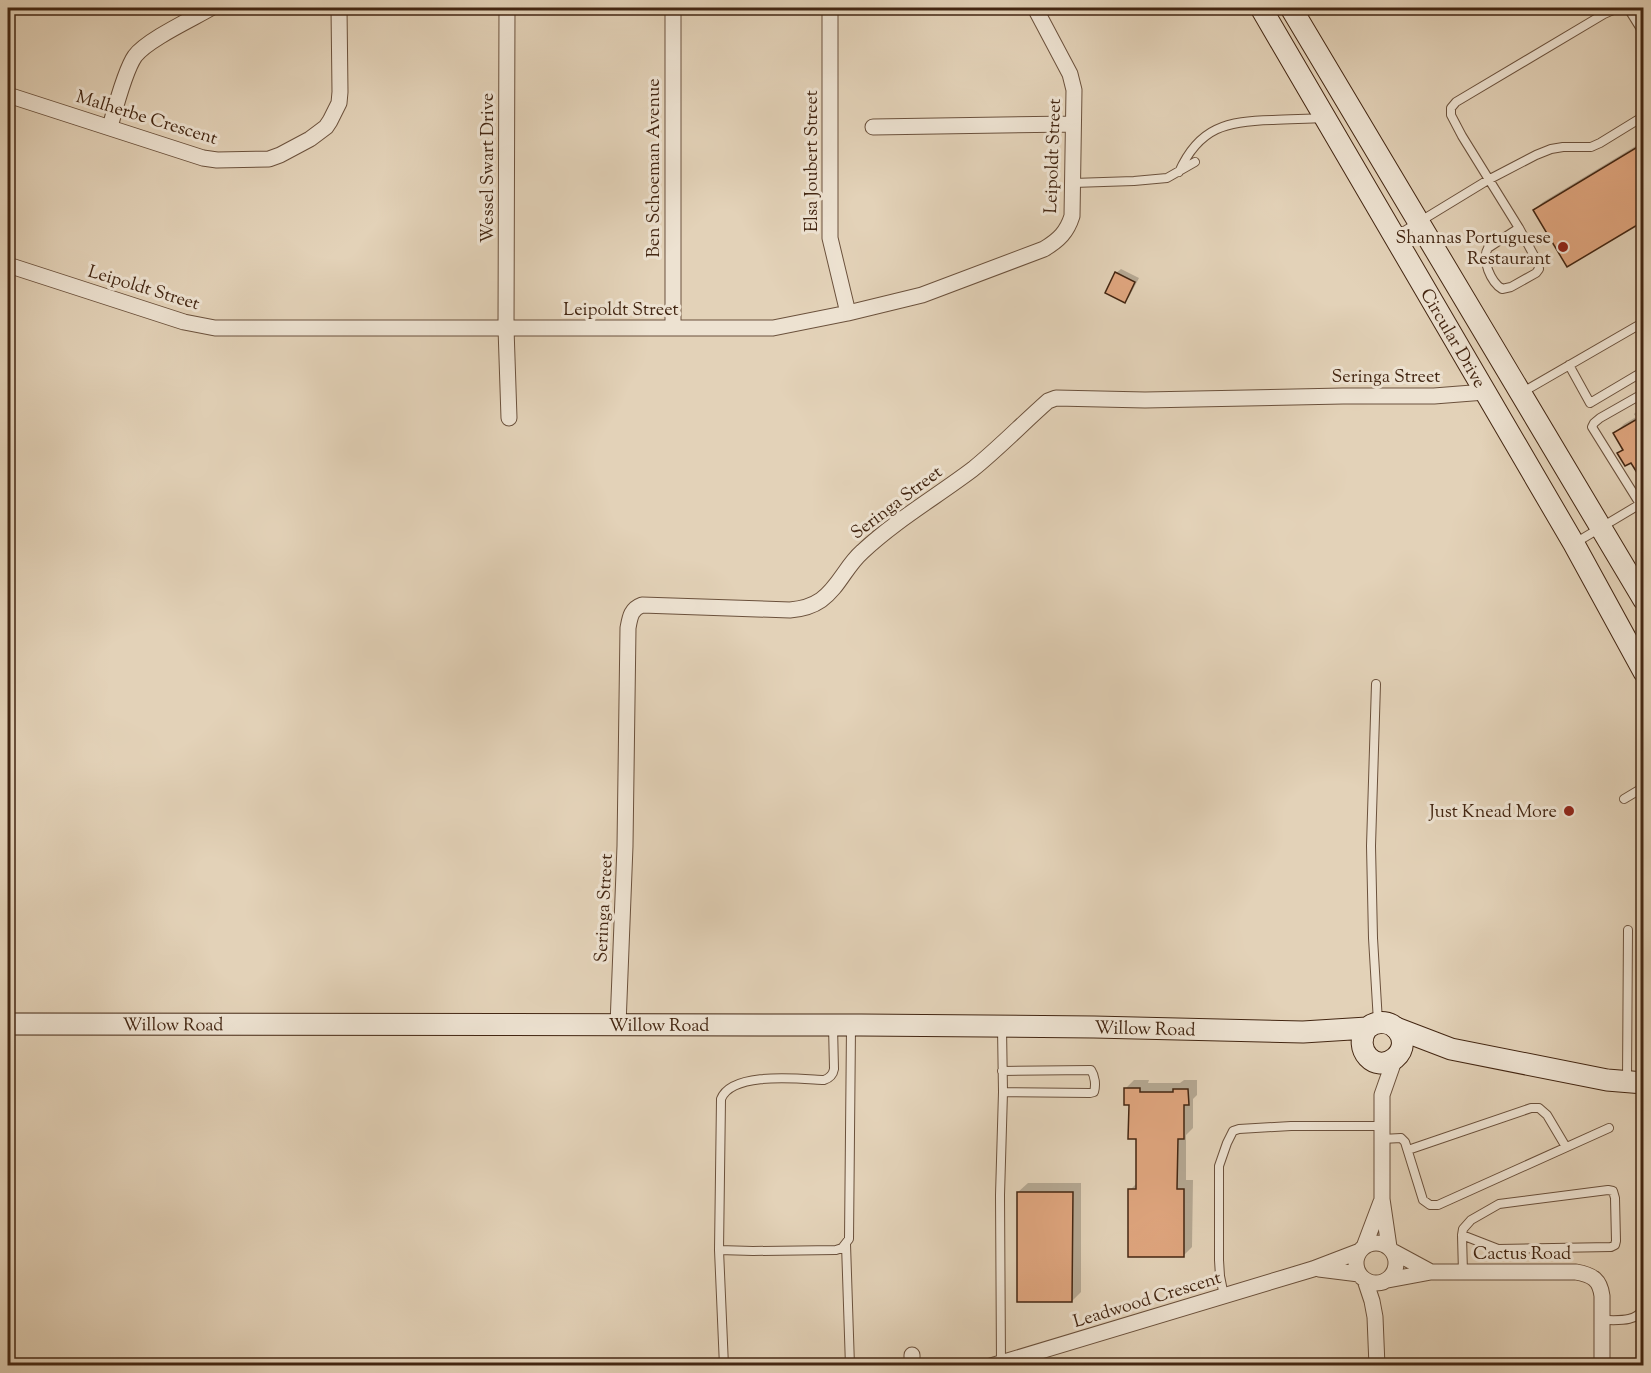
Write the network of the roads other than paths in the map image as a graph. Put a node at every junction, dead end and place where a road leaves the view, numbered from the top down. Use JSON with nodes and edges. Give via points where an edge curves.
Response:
{"nodes":[{"id":1,"x":211,"y":8,"type":"edge"},
{"id":2,"x":339,"y":8,"type":"edge"},
{"id":3,"x":507,"y":8,"type":"edge"},
{"id":4,"x":673,"y":8,"type":"edge"},
{"id":5,"x":830,"y":8,"type":"edge"},
{"id":6,"x":1035,"y":8,"type":"edge"},
{"id":7,"x":1262,"y":8,"type":"edge"},
{"id":8,"x":1291,"y":8,"type":"edge"},
{"id":9,"x":1618,"y":8,"type":"edge"},
{"id":10,"x":1628,"y":8,"type":"edge"},
{"id":11,"x":1641,"y":29,"type":"dead end"},
{"id":12,"x":8,"y":94,"type":"edge"},
{"id":13,"x":1644,"y":117,"type":"edge"},
{"id":14,"x":1325,"y":118,"type":"junction"},
{"id":15,"x":1073,"y":124,"type":"junction"},
{"id":16,"x":110,"y":127,"type":"junction"},
{"id":17,"x":873,"y":127,"type":"dead end"},
{"id":18,"x":1196,"y":162,"type":"dead end"},
{"id":19,"x":1179,"y":172,"type":"junction"},
{"id":20,"x":1488,"y":180,"type":"junction"},
{"id":21,"x":1074,"y":183,"type":"junction"},
{"id":22,"x":1419,"y":222,"type":"junction"},
{"id":23,"x":1519,"y":228,"type":"junction"},
{"id":24,"x":1395,"y":237,"type":"junction"},
{"id":25,"x":8,"y":265,"type":"edge"},
{"id":26,"x":848,"y":313,"type":"junction"},
{"id":27,"x":1644,"y":322,"type":"edge"},
{"id":28,"x":506,"y":328,"type":"junction"},
{"id":29,"x":673,"y":328,"type":"junction"},
{"id":30,"x":1569,"y":365,"type":"junction"},
{"id":31,"x":1644,"y":371,"type":"edge"},
{"id":32,"x":1485,"y":392,"type":"junction"},
{"id":33,"x":1520,"y":393,"type":"junction"},
{"id":34,"x":1644,"y":393,"type":"edge"},
{"id":35,"x":509,"y":418,"type":"dead end"},
{"id":36,"x":1642,"y":503,"type":"edge"},
{"id":37,"x":1600,"y":528,"type":"junction"},
{"id":38,"x":1574,"y":544,"type":"junction"},
{"id":39,"x":1644,"y":600,"type":"edge"},
{"id":40,"x":1644,"y":672,"type":"edge"},
{"id":41,"x":1376,"y":684,"type":"dead end"},
{"id":42,"x":1644,"y":788,"type":"edge"},
{"id":43,"x":1624,"y":799,"type":"dead end"},
{"id":44,"x":1628,"y":930,"type":"dead end"},
{"id":45,"x":8,"y":1024,"type":"edge"},
{"id":46,"x":618,"y":1025,"type":"junction"},
{"id":47,"x":842,"y":1025,"type":"junction"},
{"id":48,"x":1380,"y":1026,"type":"junction"},
{"id":49,"x":1002,"y":1027,"type":"junction"},
{"id":50,"x":1312,"y":1032,"type":"junction"},
{"id":51,"x":1451,"y":1049,"type":"junction"},
{"id":52,"x":1368,"y":1056,"type":"junction"},
{"id":53,"x":1396,"y":1057,"type":"junction"},
{"id":54,"x":1002,"y":1071,"type":"junction"},
{"id":55,"x":1635,"y":1083,"type":"edge"},
{"id":56,"x":1003,"y":1092,"type":"junction"},
{"id":57,"x":1382,"y":1095,"type":"junction"},
{"id":58,"x":1609,"y":1128,"type":"dead end"},
{"id":59,"x":1382,"y":1132,"type":"junction"},
{"id":60,"x":1566,"y":1147,"type":"junction"},
{"id":61,"x":1408,"y":1150,"type":"junction"},
{"id":62,"x":1382,"y":1199,"type":"junction"},
{"id":63,"x":1462,"y":1235,"type":"junction"},
{"id":64,"x":846,"y":1244,"type":"junction"},
{"id":65,"x":1362,"y":1249,"type":"junction"},
{"id":66,"x":1391,"y":1249,"type":"junction"},
{"id":67,"x":719,"y":1250,"type":"junction"},
{"id":68,"x":1313,"y":1269,"type":"junction"},
{"id":69,"x":1431,"y":1272,"type":"junction"},
{"id":70,"x":1462,"y":1273,"type":"junction"},
{"id":71,"x":1362,"y":1277,"type":"junction"},
{"id":72,"x":1387,"y":1281,"type":"junction"},
{"id":73,"x":1224,"y":1296,"type":"junction"},
{"id":74,"x":1644,"y":1307,"type":"edge"},
{"id":75,"x":1375,"y":1317,"type":"junction"},
{"id":76,"x":1602,"y":1320,"type":"junction"},
{"id":77,"x":996,"y":1364,"type":"edge"},
{"id":78,"x":724,"y":1365,"type":"edge"},
{"id":79,"x":850,"y":1365,"type":"edge"},
{"id":80,"x":1377,"y":1365,"type":"edge"},
{"id":81,"x":1602,"y":1365,"type":"edge"}],
"edges":[{"from":1,"to":16,"type":"street","via":[[135,56]]},
{"from":2,"to":16,"type":"street","name":"Malherbe Crescent","via":[[339,103],[326,127],[280,155],[261,160],[210,160]]},
{"from":3,"to":28,"type":"street","name":"Wessel Swart Drive"},
{"from":4,"to":29,"type":"street","name":"Ben Schoeman Avenue"},
{"from":5,"to":26,"type":"street","name":"Elsa Joubert Street","via":[[830,238]]},
{"from":6,"to":15,"type":"street","name":"Leipoldt Street","via":[[1070,75],[1074,90]]},
{"from":7,"to":14,"type":"street","name":"Circular Drive"},
{"from":8,"to":22,"type":"street","name":"Circular Drive"},
{"from":9,"to":20,"type":"lane","via":[[1451,108],[1452,119]]},
{"from":10,"to":11,"type":"lane"},
{"from":12,"to":16,"type":"street","name":"Malherbe Crescent"},
{"from":13,"to":20,"type":"lane","via":[[1591,147],[1551,149]]},
{"from":14,"to":19,"type":"lane","via":[[1221,126],[1195,146]]},
{"from":14,"to":24,"type":"street","name":"Circular Drive"},
{"from":15,"to":17,"type":"street"},
{"from":15,"to":21,"type":"street","name":"Leipoldt Street"},
{"from":18,"to":19,"type":"lane"},
{"from":19,"to":21,"type":"lane","via":[[1167,178]]},
{"from":20,"to":22,"type":"lane"},
{"from":20,"to":23,"type":"lane"},
{"from":21,"to":26,"type":"street","name":"Leipoldt Street","via":[[1068,229],[1044,249],[935,291]]},
{"from":22,"to":24,"type":"lane"},
{"from":22,"to":33,"type":"street","name":"Circular Drive"},
{"from":23,"to":23,"type":"lane","via":[[1485,253],[1486,265],[1502,289],[1539,269]]},
{"from":24,"to":32,"type":"street","name":"Circular Drive"},
{"from":25,"to":28,"type":"street","name":"Leipoldt Street","via":[[175,319],[215,328]]},
{"from":26,"to":29,"type":"street","name":"Leipoldt Street","via":[[773,328]]},
{"from":27,"to":30,"type":"lane"},
{"from":28,"to":29,"type":"street","name":"Leipoldt Street"},
{"from":28,"to":35,"type":"street","name":"Wessel Swart Drive"},
{"from":30,"to":31,"type":"lane","via":[[1590,403]]},
{"from":30,"to":33,"type":"lane"},
{"from":32,"to":38,"type":"street","name":"Circular Drive"},
{"from":32,"to":46,"type":"street","name":"Seringa Street","via":[[1434,396],[1056,398],[974,468],[860,554],[829,594],[813,605],[790,610],[636,607],[628,628]]},
{"from":33,"to":37,"type":"street","name":"Circular Drive"},
{"from":34,"to":36,"type":"lane","via":[[1600,418],[1592,427]]},
{"from":36,"to":37,"type":"lane"},
{"from":37,"to":38,"type":"lane"},
{"from":37,"to":39,"type":"street","name":"Circular Drive"},
{"from":38,"to":40,"type":"street","name":"Circular Drive"},
{"from":41,"to":48,"type":"lane","via":[[1371,846]]},
{"from":42,"to":43,"type":"lane"},
{"from":44,"to":55,"type":"lane"},
{"from":45,"to":46,"type":"street","name":"Willow Road"},
{"from":46,"to":47,"type":"street","name":"Willow Road"},
{"from":47,"to":49,"type":"street","name":"Willow Road"},
{"from":47,"to":64,"type":"lane","via":[[849,1239]]},
{"from":47,"to":67,"type":"lane","via":[[834,1069],[828,1078],[768,1078],[744,1082],[723,1094]]},
{"from":48,"to":50,"type":"street","name":"Willow Road"},
{"from":48,"to":51,"type":"street","name":"Willow Road"},
{"from":48,"to":52,"type":"street","via":[[1361,1040]]},
{"from":48,"to":53,"type":"street","via":[[1401,1034],[1401,1050]]},
{"from":49,"to":50,"type":"street","name":"Willow Road"},
{"from":49,"to":54,"type":"lane"},
{"from":50,"to":52,"type":"street","name":"Willow Road"},
{"from":51,"to":53,"type":"street","name":"Willow Road"},
{"from":51,"to":55,"type":"street","name":"Willow Road"},
{"from":52,"to":53,"type":"street","name":"Willow Road","via":[[1384,1063]]},
{"from":52,"to":57,"type":"street"},
{"from":53,"to":57,"type":"street"},
{"from":54,"to":56,"type":"lane"},
{"from":54,"to":56,"type":"lane","via":[[1091,1070],[1095,1089],[1090,1093]]},
{"from":56,"to":77,"type":"lane"},
{"from":57,"to":59,"type":"street"},
{"from":58,"to":60,"type":"lane"},
{"from":59,"to":61,"type":"lane","via":[[1401,1138]]},
{"from":59,"to":62,"type":"street"},
{"from":59,"to":73,"type":"lane","via":[[1291,1126],[1233,1131],[1219,1166],[1219,1260]]},
{"from":60,"to":61,"type":"lane","via":[[1547,1115],[1539,1108],[1531,1108]]},
{"from":60,"to":61,"type":"lane","via":[[1438,1205],[1423,1200]]},
{"from":62,"to":65,"type":"street"},
{"from":62,"to":66,"type":"street"},
{"from":63,"to":63,"type":"lane","via":[[1470,1220],[1505,1202],[1608,1190],[1613,1191],[1615,1198],[1616,1241],[1611,1247],[1498,1250]]},
{"from":63,"to":70,"type":"lane"},
{"from":64,"to":67,"type":"lane","via":[[836,1250]]},
{"from":64,"to":79,"type":"lane"},
{"from":65,"to":66,"type":"street","via":[[1374,1243]]},
{"from":65,"to":68,"type":"street","name":"Leadwood Crescent"},
{"from":65,"to":71,"type":"street","via":[[1356,1261]]},
{"from":66,"to":69,"type":"street","name":"Cactus Road"},
{"from":66,"to":72,"type":"street","via":[[1396,1267]]},
{"from":67,"to":78,"type":"lane"},
{"from":68,"to":71,"type":"street","name":"Leadwood Crescent"},
{"from":68,"to":73,"type":"street","name":"Leadwood Crescent"},
{"from":69,"to":70,"type":"street","name":"Cactus Road"},
{"from":69,"to":72,"type":"street","name":"Cactus Road"},
{"from":70,"to":76,"type":"street","name":"Cactus Road","via":[[1586,1273],[1600,1286]]},
{"from":71,"to":72,"type":"street","via":[[1377,1284]]},
{"from":71,"to":75,"type":"street"},
{"from":72,"to":75,"type":"street"},
{"from":73,"to":77,"type":"street","name":"Leadwood Crescent"},
{"from":74,"to":76,"type":"lane","via":[[1639,1315],[1627,1320]]},
{"from":75,"to":80,"type":"street"},
{"from":76,"to":81,"type":"street","name":"Cactus Road"}]}
